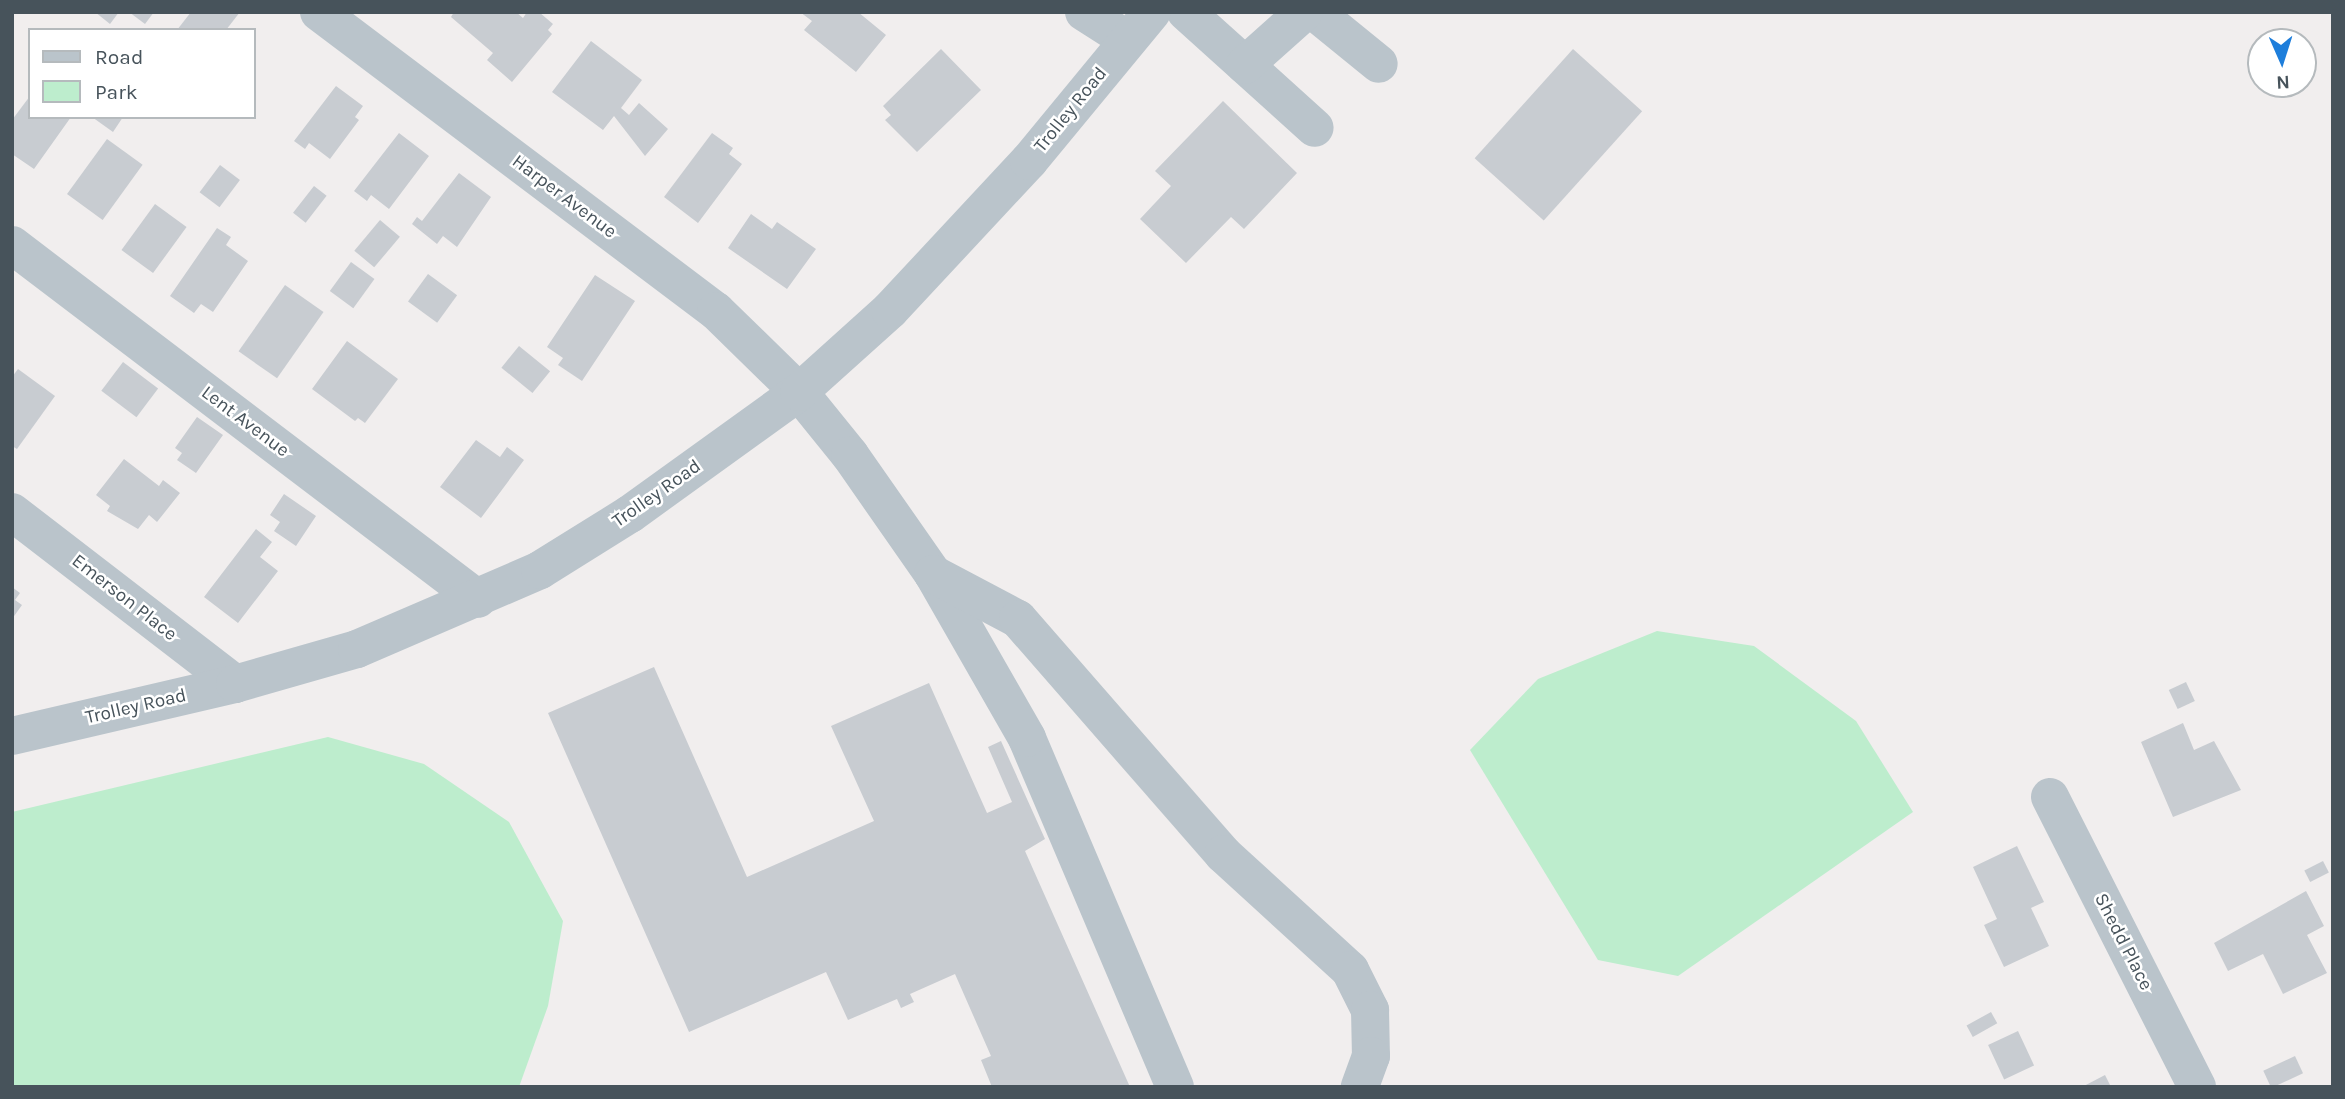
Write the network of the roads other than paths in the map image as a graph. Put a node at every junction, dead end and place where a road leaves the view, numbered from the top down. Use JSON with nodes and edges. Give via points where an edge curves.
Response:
{"nodes":[{"id":1,"x":319,"y":12,"type":"edge"},
{"id":2,"x":1084,"y":12,"type":"edge"},
{"id":3,"x":1186,"y":12,"type":"edge"},
{"id":4,"x":1304,"y":12,"type":"edge"},
{"id":5,"x":1315,"y":12,"type":"edge"},
{"id":6,"x":1140,"y":26,"type":"edge"},
{"id":7,"x":1380,"y":64,"type":"dead end"},
{"id":8,"x":1245,"y":65,"type":"junction"},
{"id":9,"x":1315,"y":128,"type":"dead end"},
{"id":10,"x":16,"y":256,"type":"edge"},
{"id":11,"x":799,"y":392,"type":"junction"},
{"id":12,"x":12,"y":512,"type":"edge"},
{"id":13,"x":933,"y":575,"type":"junction"},
{"id":14,"x":478,"y":599,"type":"junction"},
{"id":15,"x":235,"y":684,"type":"junction"},
{"id":16,"x":12,"y":736,"type":"edge"},
{"id":17,"x":2050,"y":797,"type":"dead end"},
{"id":18,"x":1175,"y":1087,"type":"edge"},
{"id":19,"x":1360,"y":1087,"type":"edge"},
{"id":20,"x":2197,"y":1087,"type":"edge"}],
"edges":[{"from":1,"to":11,"type":"street","name":"Harper Avenue","via":[[716,311]]},
{"from":2,"to":6,"type":"street"},
{"from":3,"to":8,"type":"street"},
{"from":4,"to":8,"type":"street"},
{"from":5,"to":7,"type":"street"},
{"from":6,"to":11,"type":"street","name":"Trolley Road","via":[[1029,162],[898,301]]},
{"from":8,"to":9,"type":"street"},
{"from":10,"to":14,"type":"street","name":"Lent Avenue"},
{"from":11,"to":13,"type":"street","name":"Harper Avenue","via":[[850,455]]},
{"from":11,"to":14,"type":"street","name":"Trolley Road","via":[[630,514],[540,570]]},
{"from":12,"to":15,"type":"street","name":"Emerson Place"},
{"from":13,"to":18,"type":"street","name":"Harper Avenue","via":[[1027,738]]},
{"from":13,"to":19,"type":"street","via":[[1018,619],[1223,854],[1350,971],[1370,1010],[1371,1056]]},
{"from":14,"to":15,"type":"street","name":"Trolley Road","via":[[357,649]]},
{"from":15,"to":16,"type":"street","name":"Trolley Road"},
{"from":17,"to":20,"type":"street","name":"Shedd Place"}]}
